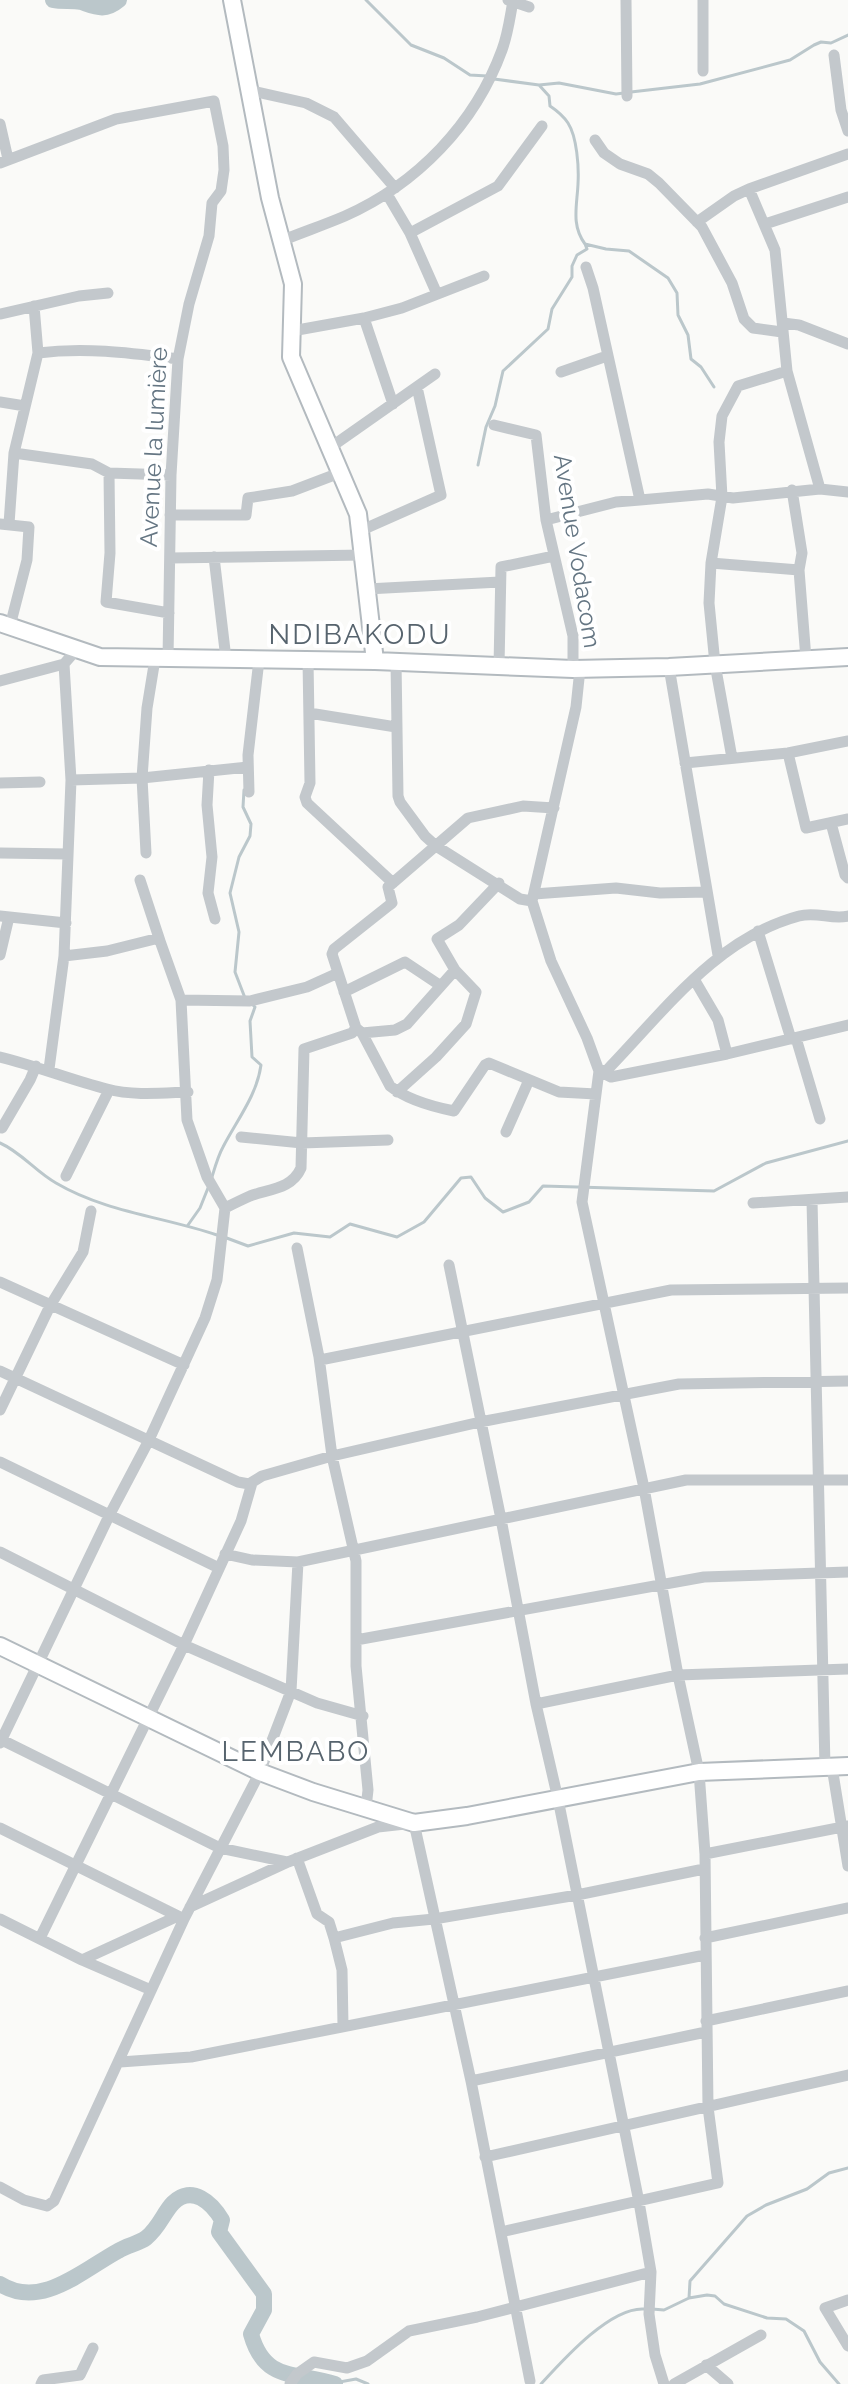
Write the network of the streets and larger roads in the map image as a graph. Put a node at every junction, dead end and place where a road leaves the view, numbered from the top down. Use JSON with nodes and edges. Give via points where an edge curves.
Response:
{"nodes":[{"id":1,"x":232,"y":0,"type":"edge"},
{"id":2,"x":626,"y":0,"type":"edge"},
{"id":3,"x":703,"y":0,"type":"edge"},
{"id":4,"x":511,"y":1,"type":"edge"},
{"id":5,"x":529,"y":7,"type":"dead end"},
{"id":6,"x":834,"y":55,"type":"dead end"},
{"id":7,"x":703,"y":71,"type":"dead end"},
{"id":8,"x":248,"y":90,"type":"junction"},
{"id":9,"x":627,"y":94,"type":"dead end"},
{"id":10,"x":0,"y":124,"type":"edge"},
{"id":11,"x":542,"y":126,"type":"dead end"},
{"id":12,"x":848,"y":131,"type":"edge"},
{"id":13,"x":595,"y":140,"type":"dead end"},
{"id":14,"x":848,"y":154,"type":"edge"},
{"id":15,"x":4,"y":161,"type":"edge"},
{"id":16,"x":749,"y":189,"type":"junction"},
{"id":17,"x":391,"y":191,"type":"junction"},
{"id":18,"x":848,"y":197,"type":"edge"},
{"id":19,"x":697,"y":222,"type":"junction"},
{"id":20,"x":765,"y":224,"type":"junction"},
{"id":21,"x":410,"y":233,"type":"junction"},
{"id":22,"x":281,"y":241,"type":"junction"},
{"id":23,"x":586,"y":267,"type":"dead end"},
{"id":24,"x":484,"y":276,"type":"dead end"},
{"id":25,"x":108,"y":293,"type":"dead end"},
{"id":26,"x":437,"y":294,"type":"junction"},
{"id":27,"x":34,"y":306,"type":"junction"},
{"id":28,"x":1,"y":314,"type":"edge"},
{"id":29,"x":364,"y":318,"type":"junction"},
{"id":30,"x":783,"y":328,"type":"junction"},
{"id":31,"x":292,"y":331,"type":"junction"},
{"id":32,"x":848,"y":344,"type":"edge"},
{"id":33,"x":38,"y":353,"type":"junction"},
{"id":34,"x":607,"y":356,"type":"junction"},
{"id":35,"x":178,"y":359,"type":"junction"},
{"id":36,"x":787,"y":371,"type":"junction"},
{"id":37,"x":561,"y":372,"type":"dead end"},
{"id":38,"x":435,"y":374,"type":"dead end"},
{"id":39,"x":417,"y":387,"type":"junction"},
{"id":40,"x":0,"y":402,"type":"edge"},
{"id":41,"x":393,"y":404,"type":"junction"},
{"id":42,"x":25,"y":406,"type":"junction"},
{"id":43,"x":494,"y":425,"type":"dead end"},
{"id":44,"x":331,"y":447,"type":"junction"},
{"id":45,"x":14,"y":453,"type":"junction"},
{"id":46,"x":342,"y":472,"type":"junction"},
{"id":47,"x":109,"y":473,"type":"junction"},
{"id":48,"x":171,"y":475,"type":"junction"},
{"id":49,"x":820,"y":489,"type":"junction"},
{"id":50,"x":792,"y":490,"type":"junction"},
{"id":51,"x":848,"y":492,"type":"edge"},
{"id":52,"x":722,"y":497,"type":"junction"},
{"id":53,"x":640,"y":500,"type":"junction"},
{"id":54,"x":170,"y":515,"type":"junction"},
{"id":55,"x":546,"y":520,"type":"junction"},
{"id":56,"x":4,"y":524,"type":"edge"},
{"id":57,"x":362,"y":530,"type":"junction"},
{"id":58,"x":364,"y":555,"type":"junction"},
{"id":59,"x":554,"y":556,"type":"junction"},
{"id":60,"x":214,"y":557,"type":"junction"},
{"id":61,"x":170,"y":558,"type":"junction"},
{"id":62,"x":711,"y":563,"type":"junction"},
{"id":63,"x":799,"y":570,"type":"junction"},
{"id":64,"x":500,"y":582,"type":"junction"},
{"id":65,"x":367,"y":589,"type":"junction"},
{"id":66,"x":169,"y":613,"type":"junction"},
{"id":67,"x":5,"y":624,"type":"edge"},
{"id":68,"x":77,"y":649,"type":"junction"},
{"id":69,"x":848,"y":657,"type":"edge"},
{"id":70,"x":162,"y":659,"type":"junction"},
{"id":71,"x":226,"y":659,"type":"junction"},
{"id":72,"x":806,"y":659,"type":"junction"},
{"id":73,"x":259,"y":660,"type":"junction"},
{"id":74,"x":308,"y":660,"type":"junction"},
{"id":75,"x":375,"y":661,"type":"junction"},
{"id":76,"x":396,"y":661,"type":"junction"},
{"id":77,"x":64,"y":664,"type":"junction"},
{"id":78,"x":715,"y":664,"type":"junction"},
{"id":79,"x":499,"y":666,"type":"junction"},
{"id":80,"x":669,"y":667,"type":"junction"},
{"id":81,"x":576,"y":669,"type":"junction"},
{"id":82,"x":0,"y":681,"type":"edge"},
{"id":83,"x":309,"y":713,"type":"junction"},
{"id":84,"x":396,"y":727,"type":"junction"},
{"id":85,"x":848,"y":741,"type":"edge"},
{"id":86,"x":788,"y":753,"type":"junction"},
{"id":87,"x":732,"y":758,"type":"junction"},
{"id":88,"x":685,"y":763,"type":"junction"},
{"id":89,"x":248,"y":767,"type":"junction"},
{"id":90,"x":209,"y":770,"type":"junction"},
{"id":91,"x":142,"y":778,"type":"junction"},
{"id":92,"x":71,"y":780,"type":"junction"},
{"id":93,"x":40,"y":782,"type":"dead end"},
{"id":94,"x":0,"y":783,"type":"edge"},
{"id":95,"x":249,"y":792,"type":"dead end"},
{"id":96,"x":554,"y":808,"type":"junction"},
{"id":97,"x":848,"y":819,"type":"edge"},
{"id":98,"x":831,"y":823,"type":"junction"},
{"id":99,"x":436,"y":846,"type":"junction"},
{"id":100,"x":0,"y":853,"type":"edge"},
{"id":101,"x":146,"y":853,"type":"dead end"},
{"id":102,"x":68,"y":854,"type":"junction"},
{"id":103,"x":848,"y":878,"type":"edge"},
{"id":104,"x":140,"y":880,"type":"dead end"},
{"id":105,"x":393,"y":883,"type":"junction"},
{"id":106,"x":499,"y":883,"type":"junction"},
{"id":107,"x":707,"y":892,"type":"junction"},
{"id":108,"x":533,"y":897,"type":"junction"},
{"id":109,"x":848,"y":916,"type":"edge"},
{"id":110,"x":4,"y":917,"type":"edge"},
{"id":111,"x":215,"y":919,"type":"dead end"},
{"id":112,"x":66,"y":923,"type":"junction"},
{"id":113,"x":758,"y":931,"type":"junction"},
{"id":114,"x":160,"y":941,"type":"junction"},
{"id":115,"x":0,"y":955,"type":"edge"},
{"id":116,"x":718,"y":955,"type":"junction"},
{"id":117,"x":64,"y":956,"type":"junction"},
{"id":118,"x":455,"y":970,"type":"junction"},
{"id":119,"x":338,"y":973,"type":"junction"},
{"id":120,"x":694,"y":979,"type":"junction"},
{"id":121,"x":441,"y":986,"type":"junction"},
{"id":122,"x":344,"y":992,"type":"junction"},
{"id":123,"x":181,"y":1000,"type":"junction"},
{"id":124,"x":848,"y":1025,"type":"edge"},
{"id":125,"x":359,"y":1031,"type":"junction"},
{"id":126,"x":794,"y":1038,"type":"junction"},
{"id":127,"x":727,"y":1054,"type":"junction"},
{"id":128,"x":0,"y":1057,"type":"edge"},
{"id":129,"x":36,"y":1066,"type":"junction"},
{"id":130,"x":49,"y":1069,"type":"junction"},
{"id":131,"x":599,"y":1071,"type":"junction"},
{"id":132,"x":529,"y":1080,"type":"junction"},
{"id":133,"x":109,"y":1090,"type":"junction"},
{"id":134,"x":188,"y":1092,"type":"junction"},
{"id":135,"x":397,"y":1092,"type":"junction"},
{"id":136,"x":596,"y":1094,"type":"junction"},
{"id":137,"x":820,"y":1119,"type":"dead end"},
{"id":138,"x":2,"y":1128,"type":"edge"},
{"id":139,"x":506,"y":1132,"type":"dead end"},
{"id":140,"x":241,"y":1137,"type":"dead end"},
{"id":141,"x":388,"y":1140,"type":"dead end"},
{"id":142,"x":302,"y":1143,"type":"junction"},
{"id":143,"x":66,"y":1176,"type":"dead end"},
{"id":144,"x":848,"y":1197,"type":"edge"},
{"id":145,"x":812,"y":1200,"type":"junction"},
{"id":146,"x":753,"y":1203,"type":"dead end"},
{"id":147,"x":225,"y":1208,"type":"junction"},
{"id":148,"x":91,"y":1211,"type":"dead end"},
{"id":149,"x":297,"y":1248,"type":"dead end"},
{"id":150,"x":449,"y":1265,"type":"dead end"},
{"id":151,"x":0,"y":1282,"type":"edge"},
{"id":152,"x":816,"y":1288,"type":"junction"},
{"id":153,"x":848,"y":1288,"type":"edge"},
{"id":154,"x":605,"y":1303,"type":"junction"},
{"id":155,"x":50,"y":1306,"type":"junction"},
{"id":156,"x":462,"y":1331,"type":"junction"},
{"id":157,"x":320,"y":1360,"type":"junction"},
{"id":158,"x":184,"y":1365,"type":"junction"},
{"id":159,"x":0,"y":1371,"type":"edge"},
{"id":160,"x":16,"y":1379,"type":"junction"},
{"id":161,"x":817,"y":1381,"type":"junction"},
{"id":162,"x":848,"y":1381,"type":"edge"},
{"id":163,"x":624,"y":1394,"type":"junction"},
{"id":164,"x":0,"y":1410,"type":"edge"},
{"id":165,"x":480,"y":1422,"type":"junction"},
{"id":166,"x":148,"y":1442,"type":"junction"},
{"id":167,"x":332,"y":1456,"type":"junction"},
{"id":168,"x":0,"y":1462,"type":"edge"},
{"id":169,"x":848,"y":1480,"type":"edge"},
{"id":170,"x":819,"y":1481,"type":"junction"},
{"id":171,"x":252,"y":1483,"type":"junction"},
{"id":172,"x":644,"y":1488,"type":"junction"},
{"id":173,"x":110,"y":1514,"type":"junction"},
{"id":174,"x":501,"y":1519,"type":"junction"},
{"id":175,"x":354,"y":1548,"type":"junction"},
{"id":176,"x":0,"y":1552,"type":"edge"},
{"id":177,"x":225,"y":1554,"type":"junction"},
{"id":178,"x":298,"y":1562,"type":"junction"},
{"id":179,"x":219,"y":1568,"type":"junction"},
{"id":180,"x":821,"y":1572,"type":"junction"},
{"id":181,"x":848,"y":1572,"type":"edge"},
{"id":182,"x":662,"y":1583,"type":"junction"},
{"id":183,"x":73,"y":1589,"type":"junction"},
{"id":184,"x":518,"y":1609,"type":"junction"},
{"id":185,"x":356,"y":1640,"type":"junction"},
{"id":186,"x":184,"y":1645,"type":"junction"},
{"id":187,"x":0,"y":1646,"type":"edge"},
{"id":188,"x":38,"y":1665,"type":"junction"},
{"id":189,"x":821,"y":1669,"type":"junction"},
{"id":190,"x":848,"y":1669,"type":"edge"},
{"id":191,"x":678,"y":1675,"type":"junction"},
{"id":192,"x":291,"y":1691,"type":"junction"},
{"id":193,"x":536,"y":1704,"type":"junction"},
{"id":194,"x":363,"y":1716,"type":"junction"},
{"id":195,"x":148,"y":1717,"type":"junction"},
{"id":196,"x":1,"y":1740,"type":"edge"},
{"id":197,"x":835,"y":1767,"type":"edge"},
{"id":198,"x":260,"y":1772,"type":"junction"},
{"id":199,"x":699,"y":1772,"type":"junction"},
{"id":200,"x":112,"y":1795,"type":"junction"},
{"id":201,"x":558,"y":1799,"type":"junction"},
{"id":202,"x":366,"y":1808,"type":"junction"},
{"id":203,"x":414,"y":1823,"type":"junction"},
{"id":204,"x":844,"y":1827,"type":"edge"},
{"id":205,"x":0,"y":1828,"type":"edge"},
{"id":206,"x":220,"y":1848,"type":"junction"},
{"id":207,"x":705,"y":1854,"type":"junction"},
{"id":208,"x":292,"y":1860,"type":"junction"},
{"id":209,"x":76,"y":1865,"type":"junction"},
{"id":210,"x":848,"y":1866,"type":"edge"},
{"id":211,"x":704,"y":1869,"type":"junction"},
{"id":212,"x":577,"y":1895,"type":"junction"},
{"id":213,"x":190,"y":1907,"type":"junction"},
{"id":214,"x":848,"y":1908,"type":"edge"},
{"id":215,"x":181,"y":1918,"type":"junction"},
{"id":216,"x":0,"y":1919,"type":"edge"},
{"id":217,"x":434,"y":1919,"type":"junction"},
{"id":218,"x":40,"y":1938,"type":"junction"},
{"id":219,"x":334,"y":1938,"type":"junction"},
{"id":220,"x":705,"y":1938,"type":"junction"},
{"id":221,"x":705,"y":1955,"type":"junction"},
{"id":222,"x":82,"y":1960,"type":"junction"},
{"id":223,"x":594,"y":1977,"type":"junction"},
{"id":224,"x":151,"y":1990,"type":"junction"},
{"id":225,"x":848,"y":1991,"type":"edge"},
{"id":226,"x":452,"y":2006,"type":"junction"},
{"id":227,"x":343,"y":2026,"type":"junction"},
{"id":228,"x":706,"y":2027,"type":"junction"},
{"id":229,"x":610,"y":2053,"type":"junction"},
{"id":230,"x":120,"y":2062,"type":"junction"},
{"id":231,"x":848,"y":2075,"type":"edge"},
{"id":232,"x":471,"y":2081,"type":"junction"},
{"id":233,"x":708,"y":2107,"type":"junction"},
{"id":234,"x":623,"y":2126,"type":"junction"},
{"id":235,"x":485,"y":2157,"type":"junction"},
{"id":236,"x":0,"y":2187,"type":"edge"},
{"id":237,"x":639,"y":2202,"type":"junction"},
{"id":238,"x":501,"y":2232,"type":"junction"},
{"id":239,"x":651,"y":2272,"type":"junction"},
{"id":240,"x":848,"y":2300,"type":"edge"},
{"id":241,"x":514,"y":2308,"type":"junction"},
{"id":242,"x":761,"y":2335,"type":"dead end"},
{"id":243,"x":848,"y":2346,"type":"edge"},
{"id":244,"x":93,"y":2348,"type":"dead end"},
{"id":245,"x":706,"y":2365,"type":"junction"},
{"id":246,"x":293,"y":2379,"type":"edge"},
{"id":247,"x":530,"y":2381,"type":"dead end"},
{"id":248,"x":41,"y":2384,"type":"edge"},
{"id":249,"x":664,"y":2384,"type":"edge"},
{"id":250,"x":674,"y":2384,"type":"edge"},
{"id":251,"x":728,"y":2384,"type":"edge"}],
"edges":[{"from":1,"to":8,"type":"street"},
{"from":2,"to":9,"type":"street"},
{"from":3,"to":7,"type":"street"},
{"from":4,"to":5,"type":"street"},
{"from":4,"to":17,"type":"street","via":[[502,50],[455,135]]},
{"from":6,"to":12,"type":"street"},
{"from":8,"to":17,"type":"street","via":[[306,103],[334,117]]},
{"from":8,"to":22,"type":"street"},
{"from":10,"to":15,"type":"street"},
{"from":11,"to":21,"type":"street","via":[[498,186]]},
{"from":13,"to":19,"type":"street","via":[[620,164],[648,174]]},
{"from":14,"to":16,"type":"street"},
{"from":15,"to":35,"type":"street","name":"Avenue la lumière","via":[[116,119],[214,101],[224,170]]},
{"from":16,"to":19,"type":"street"},
{"from":16,"to":20,"type":"street"},
{"from":17,"to":21,"type":"street"},
{"from":17,"to":22,"type":"street","via":[[346,216]]},
{"from":18,"to":20,"type":"street"},
{"from":19,"to":30,"type":"street","via":[[732,283],[744,319],[753,328]]},
{"from":20,"to":30,"type":"street","via":[[775,250]]},
{"from":21,"to":26,"type":"street"},
{"from":22,"to":31,"type":"street","via":[[293,284]]},
{"from":23,"to":34,"type":"street"},
{"from":24,"to":26,"type":"street"},
{"from":25,"to":27,"type":"street"},
{"from":26,"to":29,"type":"street"},
{"from":27,"to":28,"type":"street"},
{"from":27,"to":33,"type":"street"},
{"from":29,"to":31,"type":"street"},
{"from":29,"to":41,"type":"street"},
{"from":30,"to":32,"type":"street","via":[[799,325]]},
{"from":30,"to":36,"type":"street"},
{"from":31,"to":44,"type":"street","via":[[291,357]]},
{"from":33,"to":35,"type":"street","via":[[99,349]]},
{"from":33,"to":42,"type":"street"},
{"from":34,"to":37,"type":"street"},
{"from":34,"to":53,"type":"street"},
{"from":35,"to":48,"type":"street","name":"Avenue la lumière"},
{"from":36,"to":49,"type":"street"},
{"from":36,"to":52,"type":"street","via":[[738,386],[722,416]]},
{"from":38,"to":39,"type":"street"},
{"from":39,"to":41,"type":"street"},
{"from":39,"to":57,"type":"street","via":[[441,495]]},
{"from":40,"to":42,"type":"street"},
{"from":41,"to":44,"type":"street"},
{"from":42,"to":45,"type":"street"},
{"from":43,"to":55,"type":"street","name":"Avenue Vodacom","via":[[536,435]]},
{"from":44,"to":46,"type":"street"},
{"from":45,"to":47,"type":"street","via":[[92,464]]},
{"from":45,"to":56,"type":"street"},
{"from":46,"to":54,"type":"street","via":[[292,491],[248,498],[246,515]]},
{"from":46,"to":57,"type":"street"},
{"from":47,"to":48,"type":"street"},
{"from":47,"to":66,"type":"street","via":[[106,602]]},
{"from":48,"to":54,"type":"street","name":"Avenue la lumière"},
{"from":49,"to":50,"type":"street"},
{"from":49,"to":51,"type":"street"},
{"from":50,"to":52,"type":"street"},
{"from":50,"to":63,"type":"street","via":[[802,553]]},
{"from":52,"to":53,"type":"street"},
{"from":52,"to":62,"type":"street"},
{"from":53,"to":55,"type":"street"},
{"from":54,"to":61,"type":"street","name":"Avenue la lumière"},
{"from":55,"to":59,"type":"street","name":"Avenue Vodacom"},
{"from":56,"to":67,"type":"street","via":[[29,527],[27,560]]},
{"from":57,"to":58,"type":"street"},
{"from":58,"to":60,"type":"street"},
{"from":58,"to":65,"type":"street"},
{"from":59,"to":64,"type":"street","via":[[501,567]]},
{"from":59,"to":81,"type":"street","name":"Avenue Vodacom"},
{"from":60,"to":61,"type":"street"},
{"from":60,"to":71,"type":"street"},
{"from":61,"to":66,"type":"street","name":"Avenue la lumière"},
{"from":62,"to":63,"type":"street"},
{"from":62,"to":78,"type":"street"},
{"from":63,"to":72,"type":"street"},
{"from":64,"to":65,"type":"street"},
{"from":64,"to":79,"type":"street"},
{"from":65,"to":75,"type":"street"},
{"from":66,"to":70,"type":"street","name":"Avenue la lumière"},
{"from":67,"to":68,"type":"street"},
{"from":68,"to":70,"type":"street","via":[[100,657]]},
{"from":68,"to":77,"type":"street"},
{"from":69,"to":72,"type":"street"},
{"from":70,"to":71,"type":"street"},
{"from":70,"to":91,"type":"street","name":"Avenue la lumière","via":[[147,708]]},
{"from":71,"to":73,"type":"street"},
{"from":72,"to":78,"type":"street"},
{"from":73,"to":74,"type":"street"},
{"from":73,"to":89,"type":"street"},
{"from":74,"to":75,"type":"street"},
{"from":74,"to":83,"type":"street"},
{"from":75,"to":76,"type":"street"},
{"from":76,"to":79,"type":"street"},
{"from":76,"to":84,"type":"street"},
{"from":77,"to":82,"type":"street"},
{"from":77,"to":92,"type":"street"},
{"from":78,"to":80,"type":"street"},
{"from":78,"to":87,"type":"street"},
{"from":79,"to":81,"type":"street"},
{"from":80,"to":81,"type":"street"},
{"from":80,"to":88,"type":"street"},
{"from":81,"to":96,"type":"street","name":"Avenue Vodacom","via":[[576,707]]},
{"from":83,"to":84,"type":"street"},
{"from":83,"to":105,"type":"street","via":[[307,803]]},
{"from":84,"to":99,"type":"street","via":[[398,796]]},
{"from":85,"to":86,"type":"street"},
{"from":86,"to":87,"type":"street"},
{"from":86,"to":98,"type":"street","via":[[806,828]]},
{"from":87,"to":88,"type":"street"},
{"from":88,"to":107,"type":"street"},
{"from":89,"to":90,"type":"street"},
{"from":89,"to":95,"type":"street"},
{"from":90,"to":91,"type":"street"},
{"from":90,"to":111,"type":"street","via":[[208,893]]},
{"from":91,"to":92,"type":"street"},
{"from":91,"to":101,"type":"street","name":"Avenue la lumière"},
{"from":92,"to":102,"type":"street"},
{"from":93,"to":94,"type":"street"},
{"from":96,"to":99,"type":"street","via":[[523,806],[477,814]]},
{"from":96,"to":108,"type":"street","name":"Avenue Vodacom"},
{"from":97,"to":98,"type":"street"},
{"from":98,"to":103,"type":"street"},
{"from":99,"to":105,"type":"street"},
{"from":99,"to":106,"type":"street"},
{"from":100,"to":102,"type":"street"},
{"from":102,"to":112,"type":"street"},
{"from":104,"to":114,"type":"street"},
{"from":105,"to":119,"type":"street","via":[[388,887],[392,903],[334,949]]},
{"from":106,"to":108,"type":"street","via":[[520,899]]},
{"from":106,"to":118,"type":"street","via":[[459,925],[437,939]]},
{"from":107,"to":108,"type":"street","via":[[616,888]]},
{"from":107,"to":116,"type":"street"},
{"from":108,"to":131,"type":"street","via":[[551,961]]},
{"from":109,"to":113,"type":"street","via":[[805,914]]},
{"from":110,"to":112,"type":"street"},
{"from":110,"to":115,"type":"street"},
{"from":112,"to":117,"type":"street"},
{"from":113,"to":116,"type":"street"},
{"from":113,"to":126,"type":"street"},
{"from":114,"to":117,"type":"street"},
{"from":114,"to":123,"type":"street"},
{"from":116,"to":120,"type":"street"},
{"from":117,"to":130,"type":"street"},
{"from":118,"to":121,"type":"street"},
{"from":118,"to":135,"type":"street","via":[[476,992],[466,1024]]},
{"from":119,"to":122,"type":"street"},
{"from":119,"to":123,"type":"street","via":[[250,1001]]},
{"from":120,"to":127,"type":"street","via":[[718,1020]]},
{"from":120,"to":131,"type":"street","via":[[608,1069]]},
{"from":121,"to":122,"type":"street","via":[[405,962]]},
{"from":121,"to":125,"type":"street","via":[[407,1024],[395,1030]]},
{"from":122,"to":125,"type":"street"},
{"from":123,"to":134,"type":"street"},
{"from":124,"to":126,"type":"street"},
{"from":125,"to":135,"type":"street"},
{"from":125,"to":142,"type":"street","via":[[304,1049]]},
{"from":126,"to":127,"type":"street"},
{"from":126,"to":137,"type":"street"},
{"from":127,"to":131,"type":"street","via":[[611,1077]]},
{"from":128,"to":129,"type":"street"},
{"from":129,"to":130,"type":"street"},
{"from":129,"to":138,"type":"street"},
{"from":130,"to":133,"type":"street"},
{"from":131,"to":136,"type":"street"},
{"from":132,"to":135,"type":"street","via":[[489,1063],[454,1111]]},
{"from":132,"to":136,"type":"street","via":[[559,1092]]},
{"from":132,"to":139,"type":"street"},
{"from":133,"to":134,"type":"street"},
{"from":133,"to":143,"type":"street"},
{"from":134,"to":147,"type":"street","via":[[187,1120],[196,1149]]},
{"from":136,"to":154,"type":"street","via":[[582,1202]]},
{"from":140,"to":142,"type":"street"},
{"from":141,"to":142,"type":"street"},
{"from":142,"to":147,"type":"street","via":[[298,1176]]},
{"from":144,"to":145,"type":"street"},
{"from":145,"to":146,"type":"street"},
{"from":145,"to":152,"type":"street"},
{"from":147,"to":158,"type":"street","via":[[217,1280]]},
{"from":148,"to":155,"type":"street","via":[[83,1252]]},
{"from":149,"to":157,"type":"street"},
{"from":150,"to":156,"type":"street"},
{"from":151,"to":155,"type":"street"},
{"from":152,"to":153,"type":"street"},
{"from":152,"to":154,"type":"street","via":[[671,1290]]},
{"from":152,"to":161,"type":"street"},
{"from":154,"to":156,"type":"street"},
{"from":154,"to":163,"type":"street"},
{"from":155,"to":158,"type":"street"},
{"from":155,"to":160,"type":"street"},
{"from":156,"to":157,"type":"street"},
{"from":156,"to":165,"type":"street"},
{"from":157,"to":167,"type":"street"},
{"from":158,"to":166,"type":"street"},
{"from":159,"to":160,"type":"street"},
{"from":160,"to":164,"type":"street"},
{"from":160,"to":166,"type":"street"},
{"from":161,"to":162,"type":"street"},
{"from":161,"to":163,"type":"street","via":[[679,1384]]},
{"from":161,"to":170,"type":"street"},
{"from":163,"to":165,"type":"street"},
{"from":163,"to":172,"type":"street"},
{"from":165,"to":167,"type":"street"},
{"from":165,"to":174,"type":"street"},
{"from":166,"to":171,"type":"street","via":[[238,1482]]},
{"from":166,"to":173,"type":"street"},
{"from":167,"to":171,"type":"street"},
{"from":167,"to":175,"type":"street"},
{"from":168,"to":173,"type":"street"},
{"from":169,"to":170,"type":"street"},
{"from":170,"to":172,"type":"street","via":[[686,1480]]},
{"from":170,"to":180,"type":"street"},
{"from":171,"to":177,"type":"street"},
{"from":172,"to":174,"type":"street"},
{"from":172,"to":182,"type":"street"},
{"from":173,"to":179,"type":"street"},
{"from":173,"to":183,"type":"street"},
{"from":174,"to":175,"type":"street"},
{"from":174,"to":184,"type":"street"},
{"from":175,"to":178,"type":"street"},
{"from":175,"to":185,"type":"street"},
{"from":176,"to":183,"type":"street"},
{"from":177,"to":178,"type":"street"},
{"from":177,"to":179,"type":"street"},
{"from":178,"to":192,"type":"street"},
{"from":179,"to":186,"type":"street"},
{"from":180,"to":181,"type":"street"},
{"from":180,"to":182,"type":"street"},
{"from":180,"to":189,"type":"street"},
{"from":182,"to":184,"type":"street"},
{"from":182,"to":191,"type":"street"},
{"from":183,"to":186,"type":"street"},
{"from":183,"to":188,"type":"street"},
{"from":184,"to":185,"type":"street"},
{"from":184,"to":193,"type":"street"},
{"from":185,"to":194,"type":"street"},
{"from":186,"to":192,"type":"street"},
{"from":186,"to":195,"type":"street"},
{"from":187,"to":188,"type":"street"},
{"from":188,"to":195,"type":"street"},
{"from":188,"to":196,"type":"street"},
{"from":189,"to":190,"type":"street"},
{"from":189,"to":191,"type":"street"},
{"from":189,"to":197,"type":"street"},
{"from":191,"to":193,"type":"street"},
{"from":191,"to":199,"type":"street"},
{"from":192,"to":194,"type":"street"},
{"from":192,"to":198,"type":"street"},
{"from":193,"to":201,"type":"street"},
{"from":194,"to":202,"type":"street"},
{"from":195,"to":198,"type":"street"},
{"from":195,"to":200,"type":"street"},
{"from":196,"to":200,"type":"street"},
{"from":197,"to":199,"type":"street"},
{"from":197,"to":204,"type":"street"},
{"from":198,"to":202,"type":"street"},
{"from":198,"to":206,"type":"street"},
{"from":199,"to":201,"type":"street"},
{"from":199,"to":207,"type":"street"},
{"from":200,"to":206,"type":"street"},
{"from":200,"to":209,"type":"street"},
{"from":201,"to":203,"type":"street"},
{"from":201,"to":212,"type":"street"},
{"from":202,"to":203,"type":"street"},
{"from":203,"to":208,"type":"street","via":[[378,1827]]},
{"from":203,"to":217,"type":"street"},
{"from":204,"to":207,"type":"street"},
{"from":204,"to":210,"type":"street"},
{"from":205,"to":209,"type":"street"},
{"from":206,"to":208,"type":"street"},
{"from":206,"to":213,"type":"street"},
{"from":207,"to":211,"type":"street"},
{"from":208,"to":213,"type":"street"},
{"from":208,"to":219,"type":"street"},
{"from":209,"to":215,"type":"street"},
{"from":209,"to":218,"type":"street"},
{"from":211,"to":212,"type":"street"},
{"from":211,"to":220,"type":"street"},
{"from":212,"to":217,"type":"street"},
{"from":212,"to":223,"type":"street"},
{"from":213,"to":215,"type":"street"},
{"from":214,"to":220,"type":"street"},
{"from":215,"to":222,"type":"street"},
{"from":215,"to":224,"type":"street"},
{"from":216,"to":218,"type":"street"},
{"from":217,"to":219,"type":"street"},
{"from":217,"to":226,"type":"street"},
{"from":218,"to":222,"type":"street"},
{"from":219,"to":227,"type":"street","via":[[342,1970]]},
{"from":220,"to":221,"type":"street"},
{"from":221,"to":223,"type":"street"},
{"from":221,"to":228,"type":"street"},
{"from":222,"to":224,"type":"street"},
{"from":223,"to":226,"type":"street"},
{"from":223,"to":229,"type":"street"},
{"from":224,"to":230,"type":"street"},
{"from":225,"to":228,"type":"street"},
{"from":226,"to":227,"type":"street"},
{"from":226,"to":232,"type":"street"},
{"from":227,"to":230,"type":"street","via":[[191,2057]]},
{"from":228,"to":229,"type":"street"},
{"from":228,"to":233,"type":"street"},
{"from":229,"to":232,"type":"street"},
{"from":229,"to":234,"type":"street"},
{"from":230,"to":236,"type":"street","via":[[54,2201],[47,2206]]},
{"from":231,"to":233,"type":"street"},
{"from":232,"to":235,"type":"street"},
{"from":233,"to":234,"type":"street"},
{"from":233,"to":237,"type":"street","via":[[718,2183]]},
{"from":234,"to":235,"type":"street"},
{"from":234,"to":237,"type":"street"},
{"from":235,"to":238,"type":"street"},
{"from":237,"to":238,"type":"street"},
{"from":237,"to":239,"type":"street"},
{"from":238,"to":241,"type":"street"},
{"from":239,"to":241,"type":"street"},
{"from":239,"to":249,"type":"street","via":[[649,2310]]},
{"from":240,"to":243,"type":"street","via":[[825,2308]]},
{"from":241,"to":246,"type":"street","via":[[409,2331],[361,2364],[347,2368],[314,2362]]},
{"from":241,"to":247,"type":"street"},
{"from":242,"to":245,"type":"street"},
{"from":244,"to":248,"type":"street","via":[[80,2375]]},
{"from":245,"to":250,"type":"street"},
{"from":245,"to":251,"type":"street"}]}
